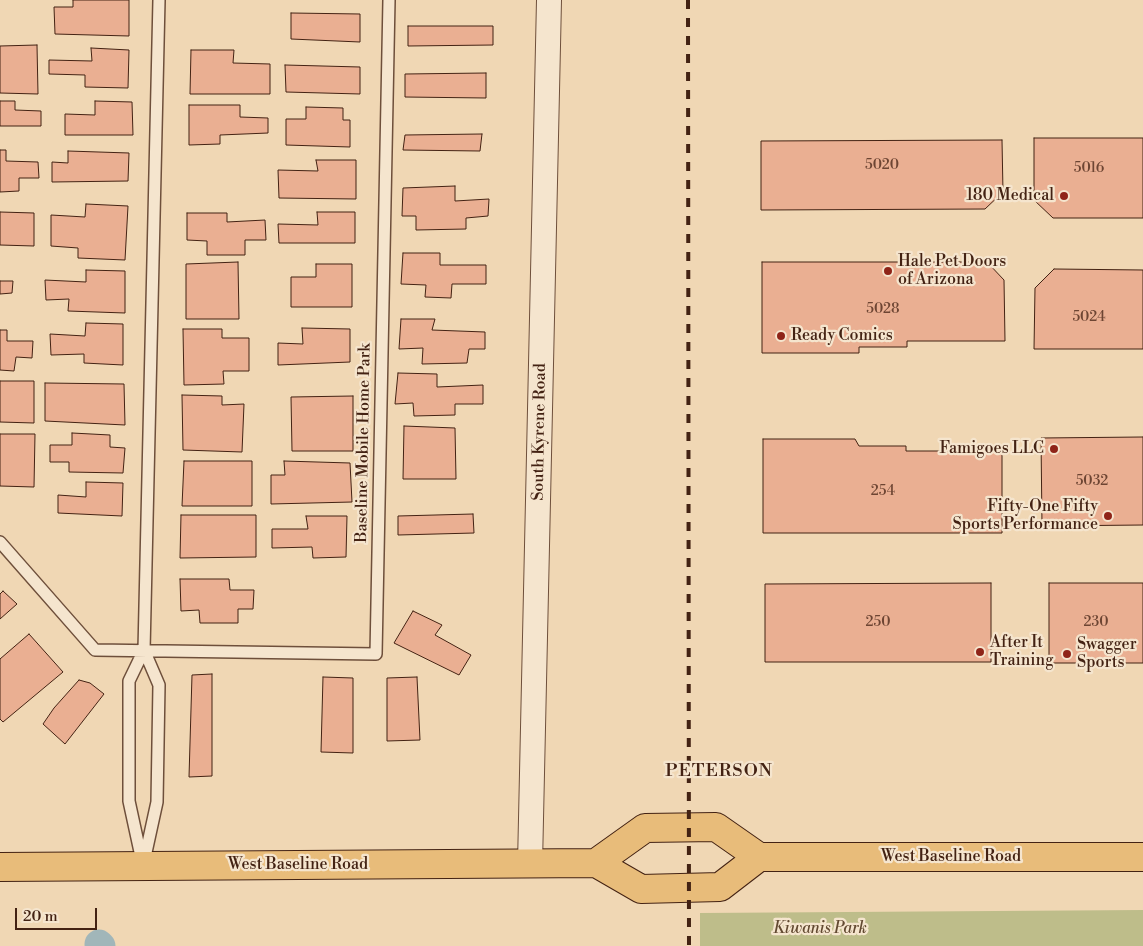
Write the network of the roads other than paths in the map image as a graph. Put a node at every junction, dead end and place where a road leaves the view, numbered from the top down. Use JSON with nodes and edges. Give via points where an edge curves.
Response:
{"nodes":[{"id":1,"x":159,"y":0,"type":"edge"},
{"id":2,"x":388,"y":0,"type":"edge"},
{"id":3,"x":549,"y":0,"type":"edge"},
{"id":4,"x":0,"y":542,"type":"edge"},
{"id":5,"x":144,"y":650,"type":"junction"},
{"id":6,"x":759,"y":857,"type":"junction"},
{"id":7,"x":1143,"y":857,"type":"edge"},
{"id":8,"x":596,"y":863,"type":"junction"},
{"id":9,"x":530,"y":864,"type":"junction"},
{"id":10,"x":143,"y":866,"type":"junction"},
{"id":11,"x":0,"y":867,"type":"edge"}],
"edges":[{"from":1,"to":5,"type":"lane"},
{"from":2,"to":5,"type":"lane","name":"Baseline Mobile Home Park","via":[[376,654]]},
{"from":3,"to":9,"type":"street","name":"South Kyrene Road"},
{"from":4,"to":5,"type":"lane","name":"Baseline Mobile Home Park","via":[[95,650]]},
{"from":5,"to":10,"type":"lane","via":[[159,686],[157,802]]},
{"from":5,"to":10,"type":"lane","via":[[129,681],[129,801]]},
{"from":6,"to":7,"type":"main road","name":"West Baseline Road"},
{"from":6,"to":8,"type":"main road","via":[[720,887],[641,889]]},
{"from":6,"to":8,"type":"main road","via":[[716,827],[645,828]]},
{"from":8,"to":9,"type":"main road","name":"West Baseline Road"},
{"from":9,"to":10,"type":"main road","name":"West Baseline Road"},
{"from":10,"to":11,"type":"main road","name":"West Baseline Road"}]}
